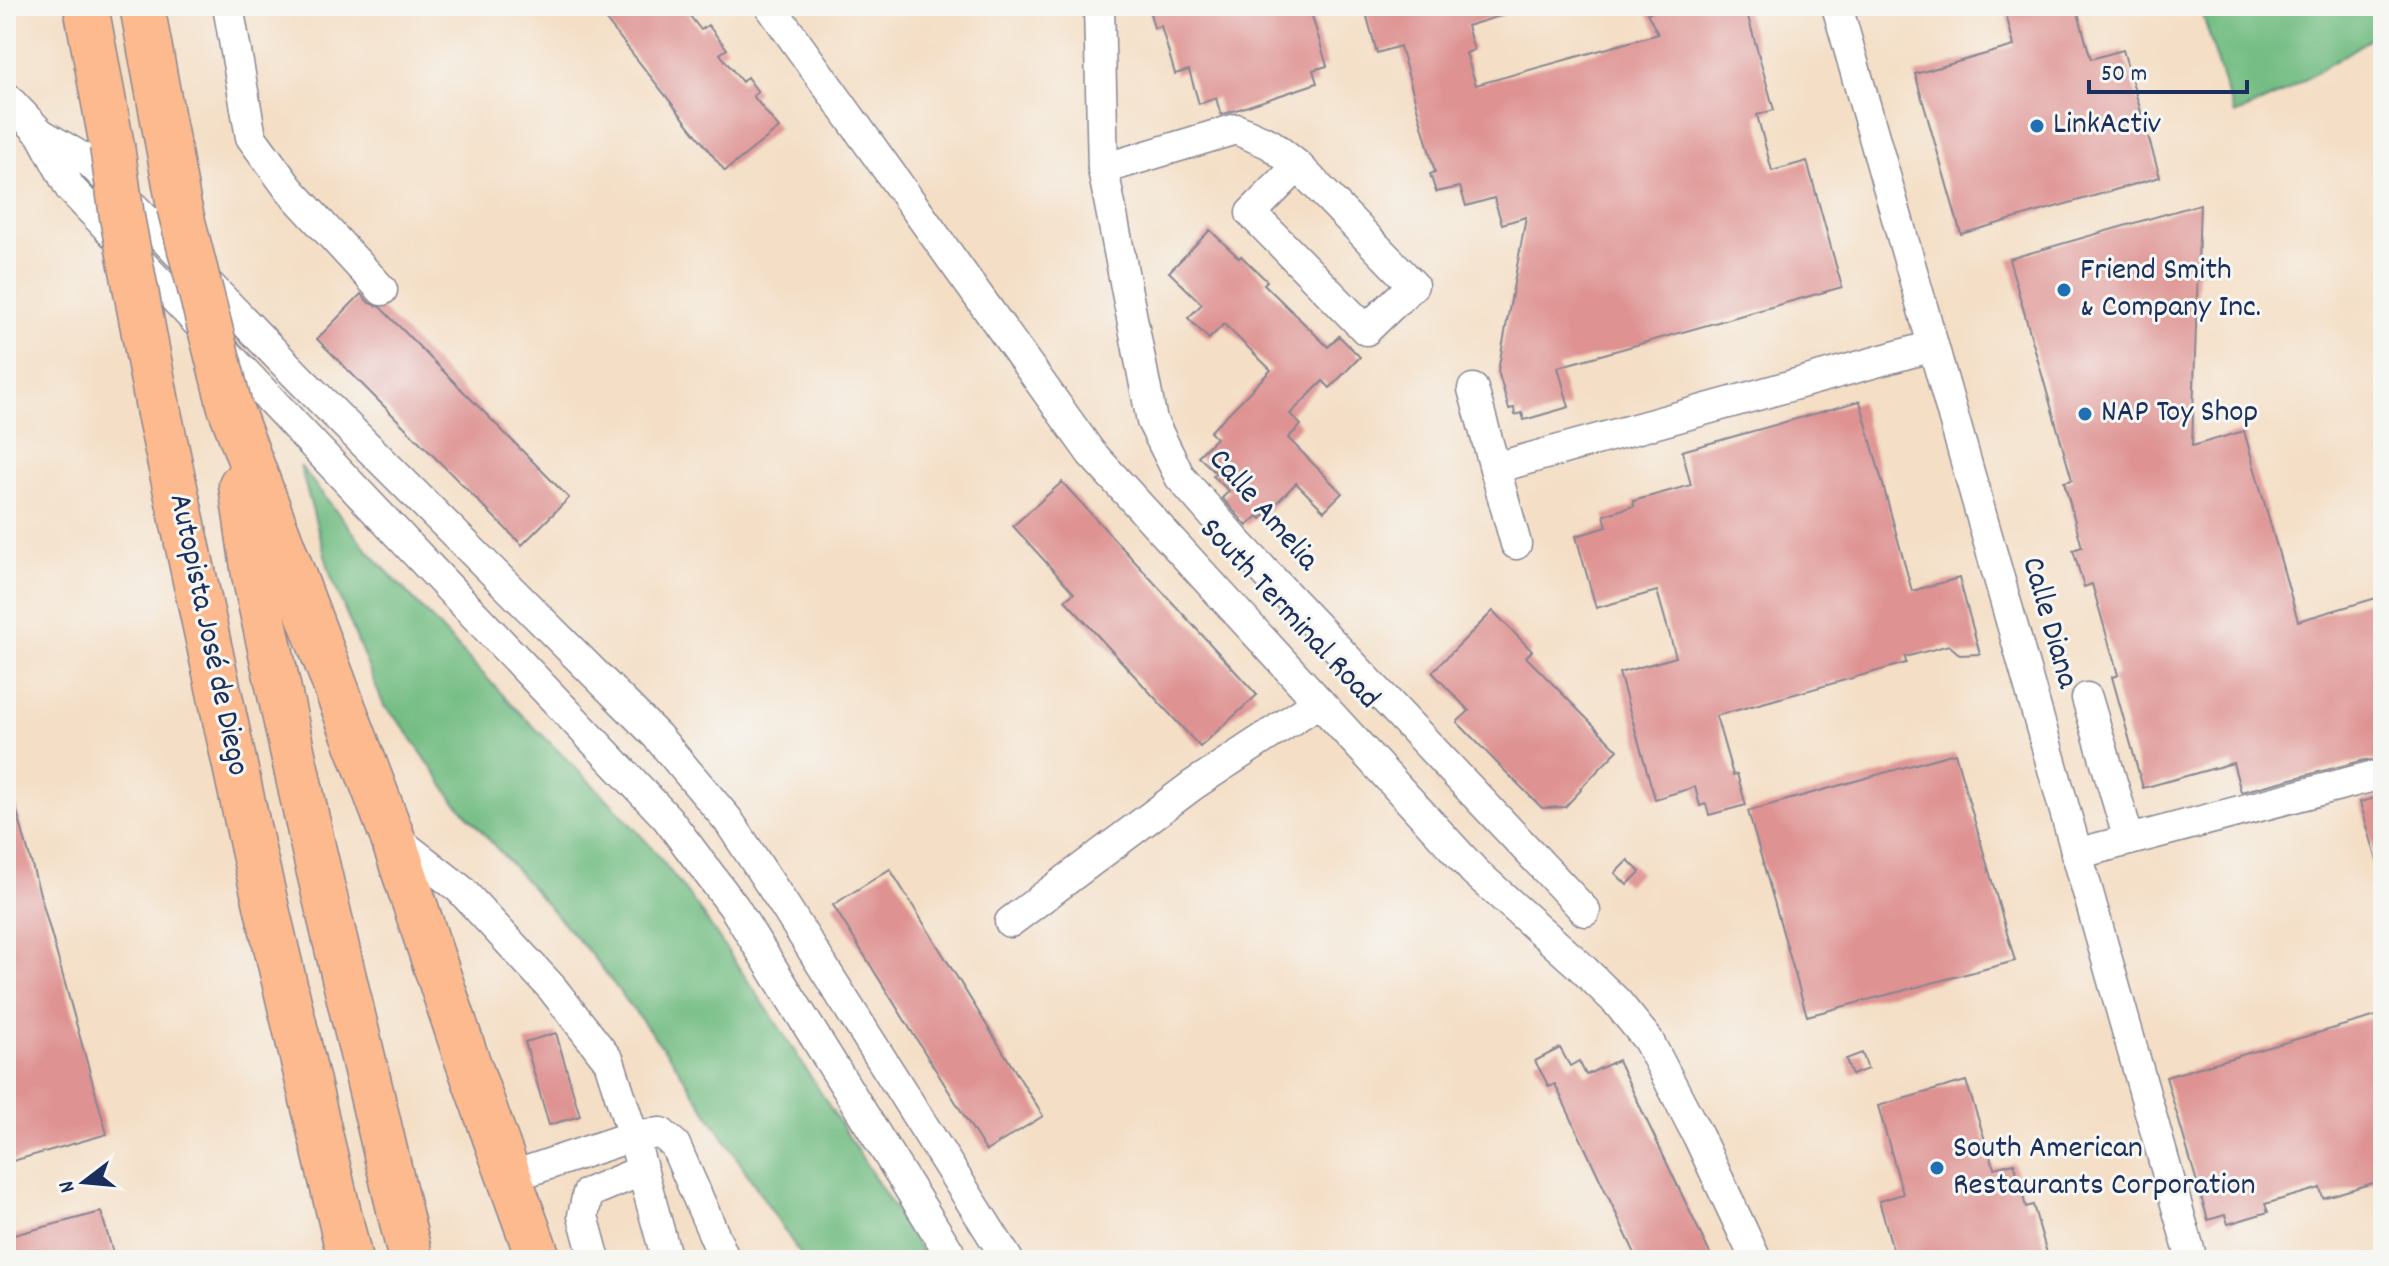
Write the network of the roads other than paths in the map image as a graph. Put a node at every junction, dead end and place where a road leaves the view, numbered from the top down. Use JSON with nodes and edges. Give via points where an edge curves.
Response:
{"nodes":[{"id":1,"x":86,"y":6,"type":"edge"},
{"id":2,"x":142,"y":6,"type":"edge"},
{"id":3,"x":228,"y":6,"type":"edge"},
{"id":4,"x":770,"y":6,"type":"edge"},
{"id":5,"x":1099,"y":6,"type":"edge"},
{"id":6,"x":1837,"y":6,"type":"edge"},
{"id":7,"x":6,"y":97,"type":"edge"},
{"id":8,"x":41,"y":134,"type":"junction"},
{"id":9,"x":1298,"y":166,"type":"junction"},
{"id":10,"x":1103,"y":169,"type":"junction"},
{"id":11,"x":382,"y":290,"type":"dead end"},
{"id":12,"x":1933,"y":346,"type":"junction"},
{"id":13,"x":1473,"y":389,"type":"dead end"},
{"id":14,"x":230,"y":407,"type":"junction"},
{"id":15,"x":1495,"y":468,"type":"junction"},
{"id":16,"x":1516,"y":544,"type":"dead end"},
{"id":17,"x":2087,"y":698,"type":"dead end"},
{"id":18,"x":1319,"y":702,"type":"junction"},
{"id":19,"x":2370,"y":777,"type":"dead end"},
{"id":20,"x":392,"y":836,"type":"junction"},
{"id":21,"x":2129,"y":840,"type":"junction"},
{"id":22,"x":2076,"y":854,"type":"junction"},
{"id":23,"x":1585,"y":911,"type":"dead end"},
{"id":24,"x":1010,"y":922,"type":"dead end"},
{"id":25,"x":633,"y":1136,"type":"junction"},
{"id":26,"x":641,"y":1171,"type":"junction"},
{"id":27,"x":510,"y":1177,"type":"junction"},
{"id":28,"x":350,"y":1260,"type":"edge"},
{"id":29,"x":411,"y":1260,"type":"edge"},
{"id":30,"x":539,"y":1260,"type":"edge"},
{"id":31,"x":595,"y":1260,"type":"edge"},
{"id":32,"x":667,"y":1260,"type":"edge"},
{"id":33,"x":725,"y":1260,"type":"edge"},
{"id":34,"x":954,"y":1260,"type":"edge"},
{"id":35,"x":1008,"y":1260,"type":"edge"},
{"id":36,"x":1756,"y":1260,"type":"edge"},
{"id":37,"x":2192,"y":1260,"type":"edge"}],
"edges":[{"from":1,"to":28,"type":"highway","name":"Autopista José de Diego","bridge":true,"via":[[159,413],[254,854]]},
{"from":2,"to":14,"type":"highway","name":"Autopista José de Diego","bridge":true,"via":[[179,206]]},
{"from":3,"to":11,"type":"street","via":[[251,137],[289,189]]},
{"from":4,"to":18,"type":"street","name":"South Terminal Road","via":[[1091,453]]},
{"from":5,"to":10,"type":"street","name":"Calle Amelia"},
{"from":6,"to":12,"type":"street","name":"Calle Diana"},
{"from":7,"to":8,"type":"street"},
{"from":8,"to":34,"type":"street","via":[[70,188],[667,818],[734,907]]},
{"from":8,"to":35,"type":"street","via":[[91,163],[700,785],[786,908]]},
{"from":9,"to":9,"type":"street","via":[[1413,285],[1366,330],[1251,213]]},
{"from":9,"to":10,"type":"street","via":[[1270,144],[1236,129]]},
{"from":10,"to":23,"type":"street","name":"Calle Amelia","via":[[1152,421],[1180,477]]},
{"from":12,"to":15,"type":"street"},
{"from":12,"to":22,"type":"street","name":"Calle Diana"},
{"from":13,"to":15,"type":"street"},
{"from":14,"to":20,"type":"highway","name":"Autopista José de Diego"},
{"from":14,"to":29,"type":"highway","name":"Autopista José de Diego","via":[[254,575]]},
{"from":15,"to":16,"type":"street"},
{"from":17,"to":21,"type":"street"},
{"from":18,"to":24,"type":"street","via":[[1193,785]]},
{"from":18,"to":36,"type":"street","name":"South Terminal Road","via":[[1475,872],[1579,965],[1648,1040]]},
{"from":19,"to":21,"type":"street"},
{"from":20,"to":25,"type":"street","via":[[460,889],[561,1000],[609,1061]]},
{"from":20,"to":27,"type":"highway","name":"Autopista José de Diego"},
{"from":21,"to":22,"type":"street"},
{"from":22,"to":37,"type":"street","name":"Calle Diana"},
{"from":25,"to":26,"type":"street"},
{"from":25,"to":27,"type":"street"},
{"from":25,"to":33,"type":"street","via":[[661,1133],[675,1145]]},
{"from":26,"to":31,"type":"street","via":[[588,1193],[583,1216]]},
{"from":26,"to":32,"type":"street"},
{"from":27,"to":30,"type":"highway","name":"Autopista José de Diego"}]}
